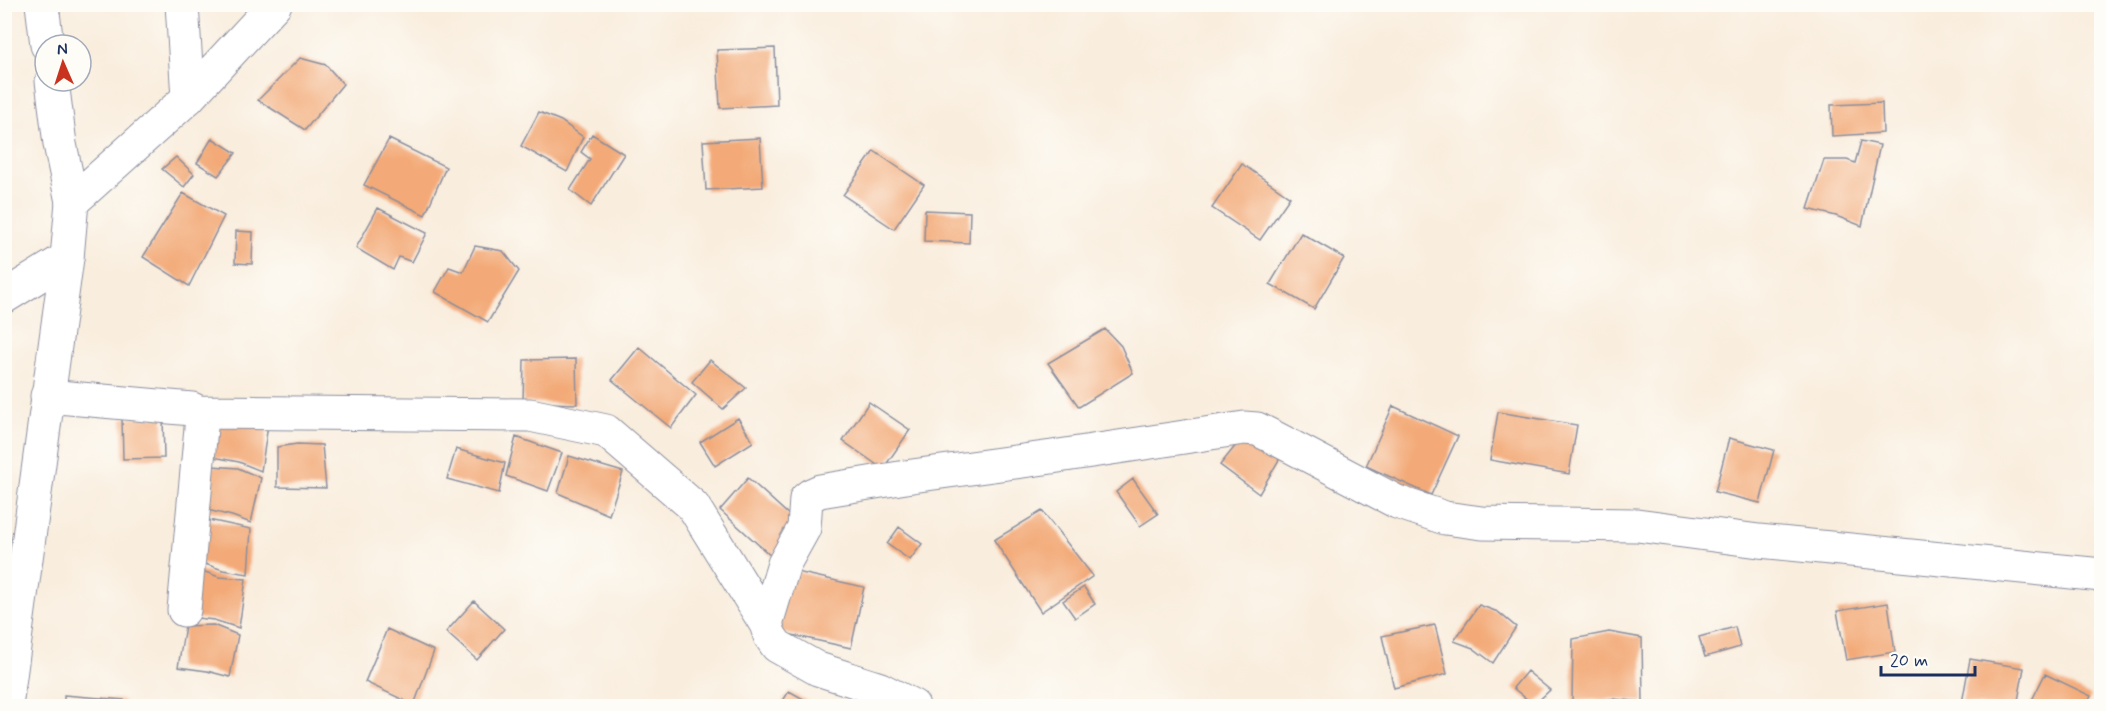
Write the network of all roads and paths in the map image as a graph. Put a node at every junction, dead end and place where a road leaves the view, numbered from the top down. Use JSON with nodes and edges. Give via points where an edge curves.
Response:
{"nodes":[{"id":1,"x":42,"y":4,"type":"edge"},
{"id":2,"x":182,"y":4,"type":"edge"},
{"id":3,"x":275,"y":4,"type":"edge"},
{"id":4,"x":46,"y":33,"type":"edge"},
{"id":5,"x":54,"y":93,"type":"edge"},
{"id":6,"x":188,"y":98,"type":"junction"},
{"id":7,"x":72,"y":202,"type":"junction"},
{"id":8,"x":67,"y":258,"type":"junction"},
{"id":9,"x":4,"y":297,"type":"edge"},
{"id":10,"x":47,"y":396,"type":"junction"},
{"id":11,"x":198,"y":412,"type":"junction"},
{"id":12,"x":2102,"y":575,"type":"edge"},
{"id":13,"x":184,"y":610,"type":"dead end"},
{"id":14,"x":766,"y":624,"type":"junction"},
{"id":15,"x":6,"y":706,"type":"edge"},
{"id":16,"x":913,"y":706,"type":"edge"}],
"edges":[{"from":1,"to":4,"type":"street"},
{"from":2,"to":6,"type":"street"},
{"from":3,"to":6,"type":"street"},
{"from":5,"to":7,"type":"street"},
{"from":6,"to":7,"type":"street"},
{"from":7,"to":8,"type":"street"},
{"from":8,"to":9,"type":"street"},
{"from":8,"to":10,"type":"street"},
{"from":10,"to":11,"type":"street"},
{"from":10,"to":15,"type":"street"},
{"from":11,"to":13,"type":"street","via":[[202,424]]},
{"from":11,"to":14,"type":"street","via":[[530,415],[606,431],[693,506]]},
{"from":12,"to":14,"type":"street","via":[[1637,525],[1482,523],[1445,518],[1396,502],[1257,429],[1244,428],[820,491],[806,499],[804,528],[784,564]]},
{"from":14,"to":16,"type":"street","via":[[777,646],[787,652],[818,669],[880,689]]}]}
